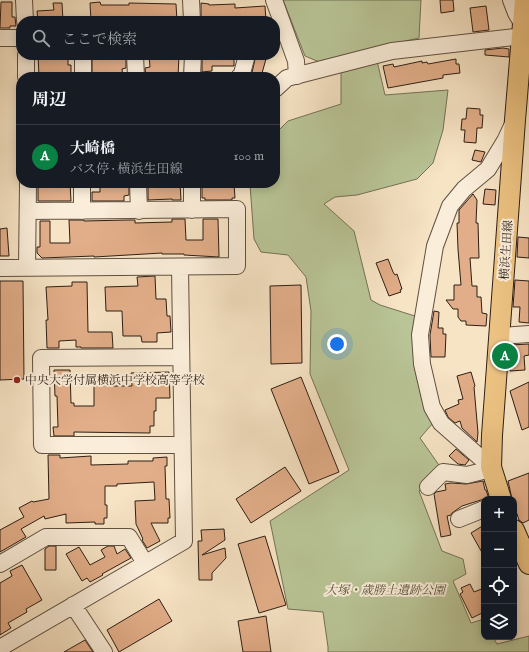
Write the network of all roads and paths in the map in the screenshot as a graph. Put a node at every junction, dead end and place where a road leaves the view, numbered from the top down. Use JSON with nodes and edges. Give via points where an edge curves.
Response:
{"nodes":[{"id":1,"x":24,"y":0,"type":"edge"},
{"id":2,"x":191,"y":0,"type":"edge"},
{"id":3,"x":274,"y":0,"type":"edge"},
{"id":4,"x":511,"y":0,"type":"edge"},
{"id":5,"x":525,"y":0,"type":"edge"},
{"id":6,"x":25,"y":16,"type":"edge"},
{"id":7,"x":192,"y":16,"type":"edge"},
{"id":8,"x":280,"y":16,"type":"edge"},
{"id":9,"x":280,"y":17,"type":"edge"},
{"id":10,"x":525,"y":28,"type":"edge"},
{"id":11,"x":0,"y":38,"type":"edge"},
{"id":12,"x":16,"y":38,"type":"edge"},
{"id":13,"x":26,"y":60,"type":"edge"},
{"id":14,"x":83,"y":60,"type":"edge"},
{"id":15,"x":135,"y":60,"type":"edge"},
{"id":16,"x":192,"y":60,"type":"edge"},
{"id":17,"x":246,"y":60,"type":"edge"},
{"id":18,"x":26,"y":72,"type":"edge"},
{"id":19,"x":83,"y":72,"type":"edge"},
{"id":20,"x":136,"y":72,"type":"edge"},
{"id":21,"x":192,"y":72,"type":"edge"},
{"id":22,"x":242,"y":72,"type":"edge"},
{"id":23,"x":297,"y":76,"type":"junction"},
{"id":24,"x":280,"y":84,"type":"edge"},
{"id":25,"x":515,"y":120,"type":"junction"},
{"id":26,"x":28,"y":188,"type":"edge"},
{"id":27,"x":82,"y":188,"type":"edge"},
{"id":28,"x":138,"y":188,"type":"edge"},
{"id":29,"x":192,"y":188,"type":"edge"},
{"id":30,"x":192,"y":210,"type":"junction"},
{"id":31,"x":28,"y":211,"type":"junction"},
{"id":32,"x":82,"y":211,"type":"junction"},
{"id":33,"x":139,"y":211,"type":"junction"},
{"id":34,"x":180,"y":266,"type":"junction"},
{"id":35,"x":0,"y":268,"type":"edge"},
{"id":36,"x":27,"y":268,"type":"junction"},
{"id":37,"x":529,"y":334,"type":"edge"},
{"id":38,"x":499,"y":336,"type":"junction"},
{"id":39,"x":181,"y":358,"type":"junction"},
{"id":40,"x":182,"y":445,"type":"junction"},
{"id":41,"x":491,"y":468,"type":"junction"},
{"id":42,"x":428,"y":487,"type":"dead end"},
{"id":43,"x":500,"y":496,"type":"edge"},
{"id":44,"x":481,"y":510,"type":"edge"},
{"id":45,"x":459,"y":519,"type":"dead end"},
{"id":46,"x":515,"y":532,"type":"edge"},
{"id":47,"x":0,"y":564,"type":"edge"},
{"id":48,"x":145,"y":564,"type":"junction"},
{"id":49,"x":529,"y":564,"type":"edge"},
{"id":50,"x":73,"y":605,"type":"junction"},
{"id":51,"x":0,"y":648,"type":"edge"},
{"id":52,"x":104,"y":652,"type":"edge"}],
"edges":[{"from":1,"to":6,"type":"street"},
{"from":2,"to":7,"type":"street"},
{"from":3,"to":8,"type":"street"},
{"from":4,"to":10,"type":"street"},
{"from":5,"to":10,"type":"main road","name":"横浜生田線"},
{"from":9,"to":23,"type":"street","via":[[296,62]]},
{"from":10,"to":23,"type":"street","via":[[392,51]]},
{"from":10,"to":25,"type":"main road","name":"横浜生田線"},
{"from":11,"to":12,"type":"street"},
{"from":13,"to":18,"type":"street"},
{"from":14,"to":19,"type":"street"},
{"from":15,"to":20,"type":"street"},
{"from":16,"to":21,"type":"street"},
{"from":17,"to":22,"type":"street"},
{"from":23,"to":24,"type":"street","via":[[287,78]]},
{"from":25,"to":38,"type":"main road","name":"横浜生田線"},
{"from":25,"to":41,"type":"street","via":[[488,169],[464,189],[450,206],[435,246],[420,335],[422,364],[432,407],[441,424]]},
{"from":26,"to":31,"type":"street"},
{"from":27,"to":32,"type":"street"},
{"from":28,"to":33,"type":"street"},
{"from":29,"to":30,"type":"street"},
{"from":30,"to":33,"type":"street"},
{"from":30,"to":34,"type":"street","via":[[237,209],[237,266]]},
{"from":31,"to":32,"type":"street"},
{"from":31,"to":36,"type":"street"},
{"from":32,"to":33,"type":"street"},
{"from":34,"to":36,"type":"street"},
{"from":34,"to":39,"type":"street"},
{"from":35,"to":36,"type":"street"},
{"from":37,"to":38,"type":"street"},
{"from":38,"to":41,"type":"main road","name":"横浜生田線"},
{"from":39,"to":40,"type":"street"},
{"from":39,"to":40,"type":"street","via":[[42,358],[42,445]]},
{"from":40,"to":48,"type":"street","via":[[184,541]]},
{"from":41,"to":42,"type":"street","via":[[467,474],[443,472]]},
{"from":41,"to":43,"type":"main road","name":"横浜生田線"},
{"from":44,"to":45,"type":"street"},
{"from":46,"to":49,"type":"main road"},
{"from":47,"to":48,"type":"street","via":[[46,536],[129,537]]},
{"from":48,"to":50,"type":"street"},
{"from":50,"to":51,"type":"street"},
{"from":50,"to":52,"type":"street"}]}
